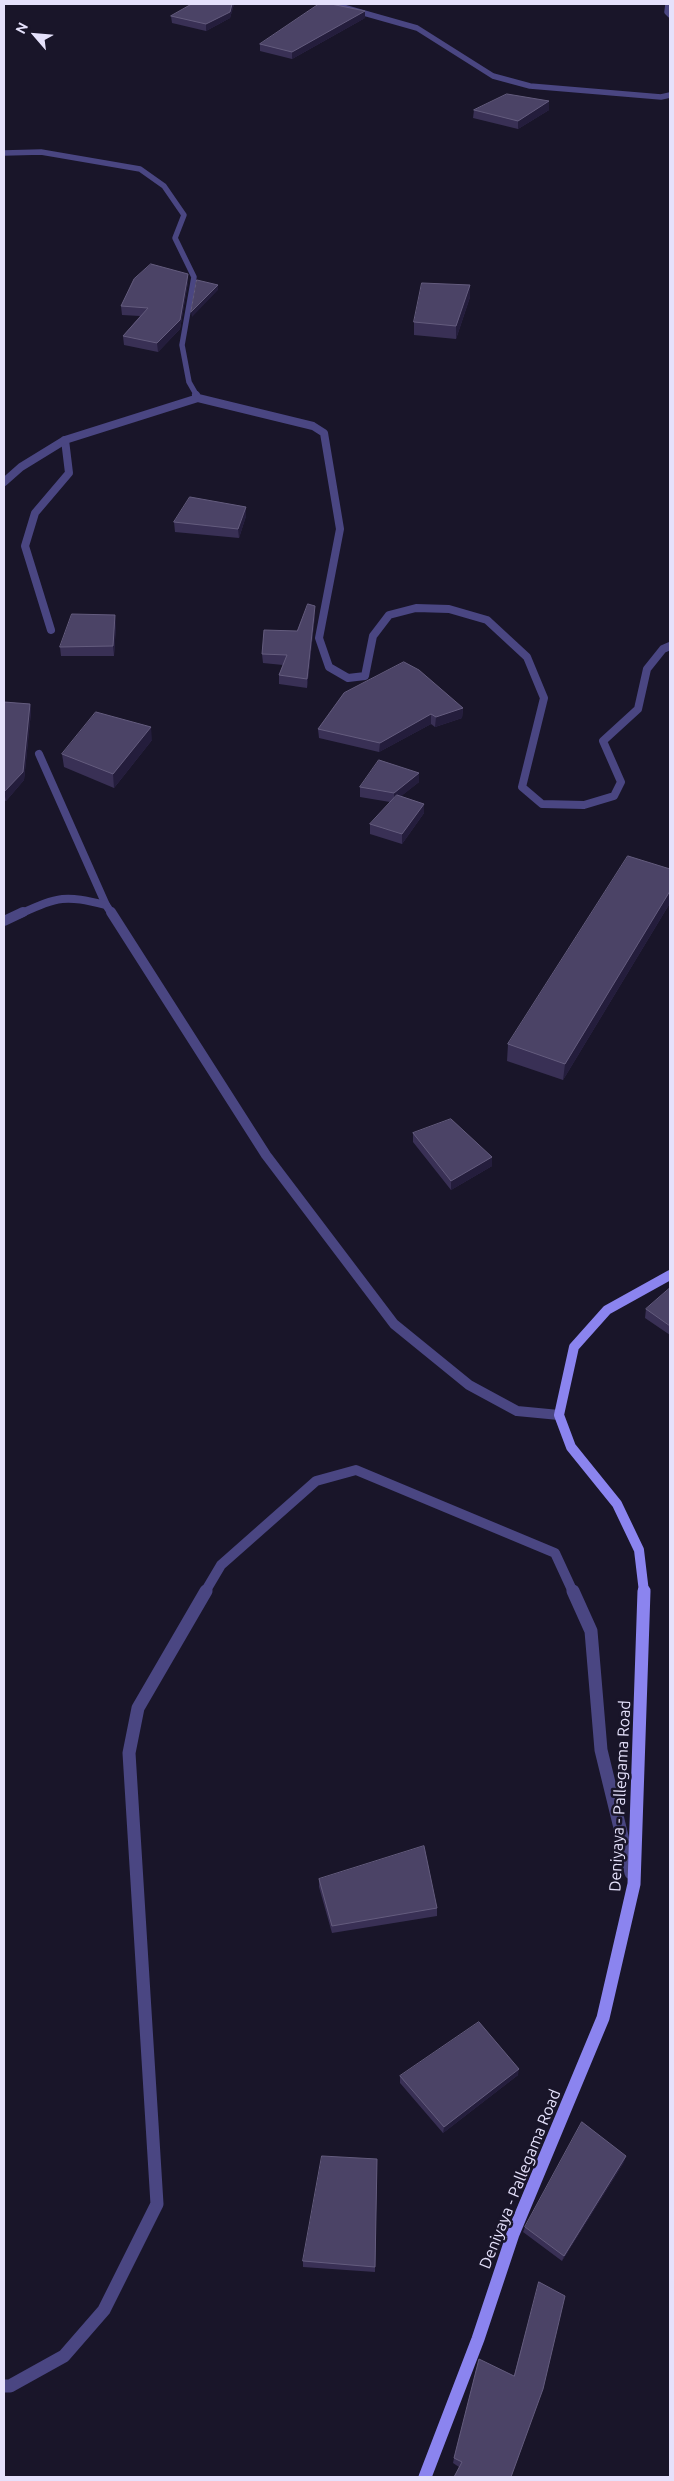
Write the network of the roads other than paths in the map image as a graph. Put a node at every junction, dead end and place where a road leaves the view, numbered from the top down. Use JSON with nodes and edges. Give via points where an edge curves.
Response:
{"nodes":[{"id":1,"x":332,"y":4,"type":"edge"},
{"id":2,"x":668,"y":4,"type":"edge"},
{"id":3,"x":670,"y":15,"type":"edge"},
{"id":4,"x":670,"y":95,"type":"edge"},
{"id":5,"x":4,"y":153,"type":"edge"},
{"id":6,"x":198,"y":398,"type":"junction"},
{"id":7,"x":65,"y":440,"type":"junction"},
{"id":8,"x":4,"y":482,"type":"edge"},
{"id":9,"x":52,"y":630,"type":"dead end"},
{"id":10,"x":670,"y":646,"type":"edge"},
{"id":11,"x":39,"y":754,"type":"dead end"},
{"id":12,"x":106,"y":905,"type":"junction"},
{"id":13,"x":4,"y":921,"type":"edge"},
{"id":14,"x":670,"y":1275,"type":"edge"},
{"id":15,"x":559,"y":1414,"type":"junction"},
{"id":16,"x":634,"y":1884,"type":"junction"},
{"id":17,"x":4,"y":2386,"type":"edge"},
{"id":18,"x":425,"y":2477,"type":"edge"}],
"edges":[{"from":1,"to":4,"type":"street","via":[[418,28],[493,76],[530,86],[661,97]]},
{"from":2,"to":3,"type":"street"},
{"from":5,"to":6,"type":"street","via":[[41,152],[140,169],[164,186],[184,215],[176,238],[194,277],[182,345],[189,382]]},
{"from":6,"to":7,"type":"street"},
{"from":6,"to":10,"type":"street","via":[[313,426],[324,434],[340,529],[318,638],[329,667],[348,678],[365,676],[373,636],[389,615],[416,608],[449,609],[487,620],[527,657],[544,698],[522,787],[542,804],[584,805],[614,796],[621,782],[603,741],[638,709],[647,670],[662,649]]},
{"from":7,"to":8,"type":"street","via":[[21,467]]},
{"from":7,"to":9,"type":"street","via":[[69,472],[35,513],[25,546]]},
{"from":11,"to":12,"type":"street"},
{"from":12,"to":13,"type":"street","via":[[73,897],[51,900]]},
{"from":12,"to":15,"type":"street","via":[[266,1156],[394,1324],[469,1385],[517,1410]]},
{"from":14,"to":15,"type":"main road","via":[[607,1310],[574,1348]]},
{"from":15,"to":16,"type":"main road","name":"Deniyaya - Pallegama Road","via":[[571,1447],[617,1504],[640,1550],[645,1599]]},
{"from":16,"to":17,"type":"street","via":[[601,1750],[590,1631],[555,1553],[356,1470],[316,1481],[221,1565],[138,1708],[129,1753],[157,2204],[104,2310],[64,2356],[10,2386]]},
{"from":16,"to":18,"type":"main road","name":"Deniyaya - Pallegama Road","via":[[603,2018],[513,2234],[478,2339]]}]}
